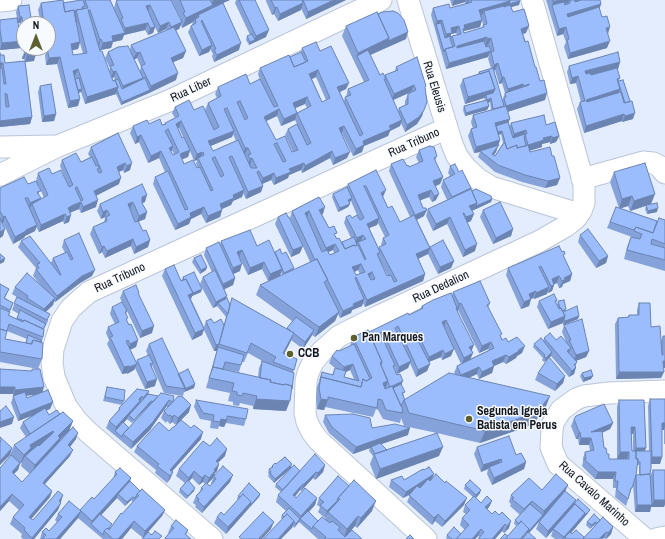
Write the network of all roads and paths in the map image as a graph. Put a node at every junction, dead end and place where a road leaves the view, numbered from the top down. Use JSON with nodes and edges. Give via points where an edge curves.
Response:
{"nodes":[{"id":1,"x":11,"y":0,"type":"edge"},
{"id":2,"x":381,"y":0,"type":"edge"},
{"id":3,"x":408,"y":0,"type":"edge"},
{"id":4,"x":532,"y":0,"type":"edge"},
{"id":5,"x":0,"y":1,"type":"edge"},
{"id":6,"x":447,"y":128,"type":"junction"},
{"id":7,"x":58,"y":146,"type":"junction"},
{"id":8,"x":0,"y":147,"type":"edge"},
{"id":9,"x":665,"y":173,"type":"edge"},
{"id":10,"x":0,"y":175,"type":"edge"},
{"id":11,"x":582,"y":179,"type":"junction"},
{"id":12,"x":579,"y":214,"type":"junction"},
{"id":13,"x":665,"y":391,"type":"edge"},
{"id":14,"x":665,"y":537,"type":"edge"},
{"id":15,"x":212,"y":539,"type":"edge"},
{"id":16,"x":426,"y":539,"type":"edge"},
{"id":17,"x":645,"y":539,"type":"edge"},
{"id":18,"x":656,"y":539,"type":"edge"}],
"edges":[{"from":1,"to":5,"type":"street"},
{"from":2,"to":7,"type":"street","name":"Rua Líber","via":[[171,100]]},
{"from":3,"to":6,"type":"street","name":"Rua Eleusis"},
{"from":4,"to":11,"type":"street"},
{"from":6,"to":12,"type":"street","name":"Rua Eleusis","via":[[457,156],[478,179],[491,187]]},
{"from":6,"to":15,"type":"street","name":"Rua Tribuno","via":[[89,292],[71,308],[62,321],[53,349],[52,362],[54,377],[66,406],[88,432]]},
{"from":7,"to":8,"type":"street"},
{"from":7,"to":10,"type":"street","name":"Rua Líber"},
{"from":9,"to":11,"type":"street","via":[[653,163],[643,162]]},
{"from":11,"to":12,"type":"street","via":[[585,195]]},
{"from":12,"to":16,"type":"street","name":"Rua Dedalion","via":[[566,226],[537,243],[339,336],[322,351],[308,372],[305,413],[315,437]]},
{"from":13,"to":17,"type":"street","name":"Rua Cavalo Marinho","via":[[600,394],[576,399],[561,410],[553,423],[551,435],[551,447],[558,464]]},
{"from":14,"to":18,"type":"street"}]}
